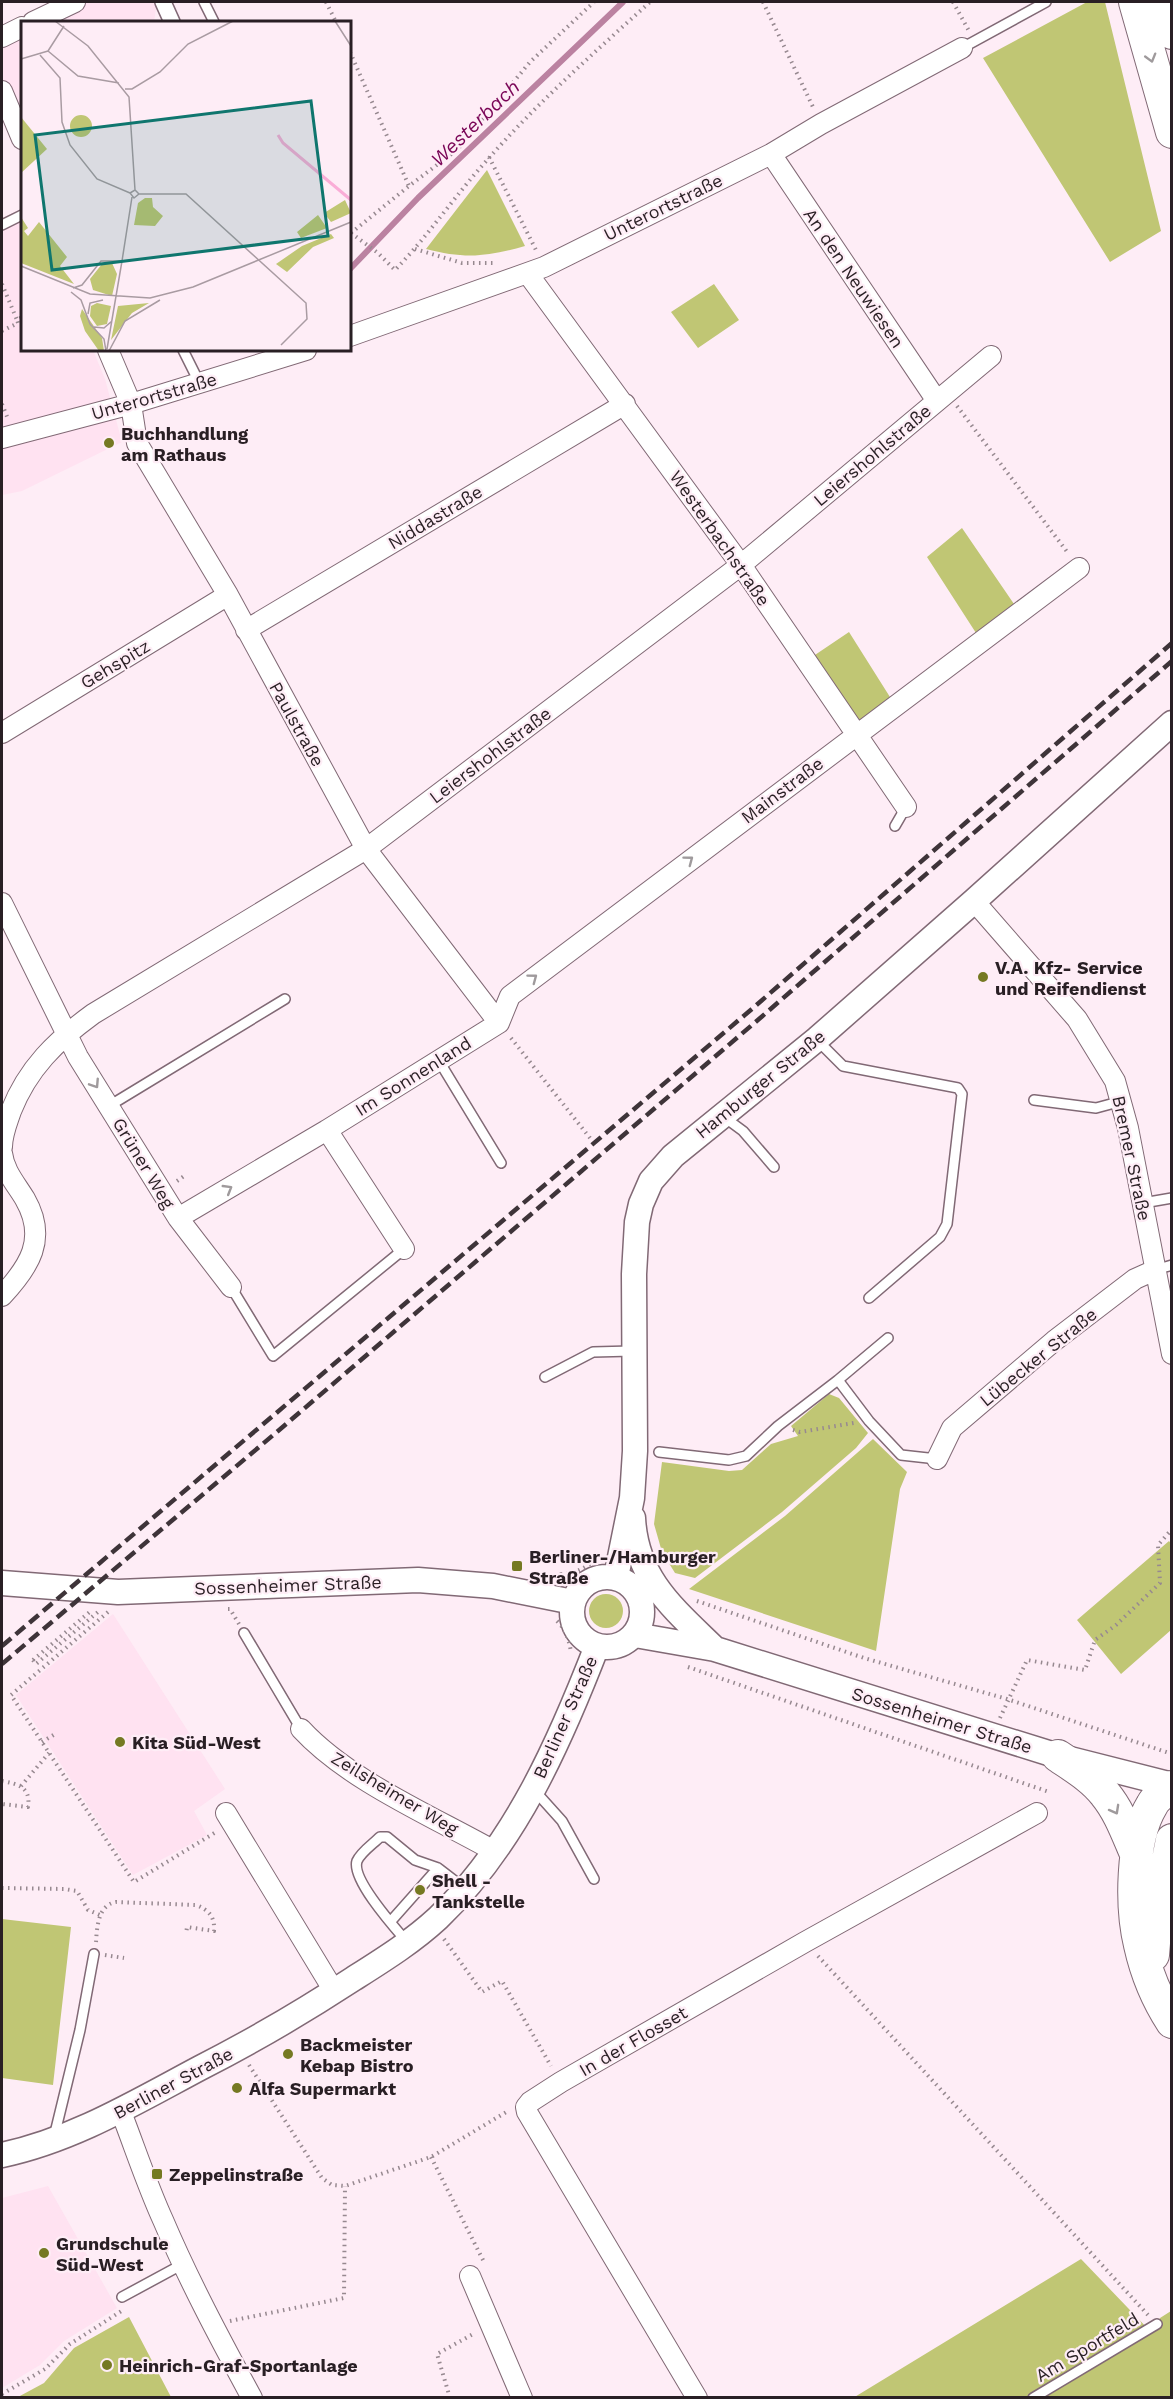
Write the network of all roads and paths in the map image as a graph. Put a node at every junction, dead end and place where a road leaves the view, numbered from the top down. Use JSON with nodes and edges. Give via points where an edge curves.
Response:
{"nodes":[{"id":1,"x":75,"y":2,"type":"edge"},
{"id":2,"x":163,"y":2,"type":"edge"},
{"id":3,"x":204,"y":2,"type":"edge"},
{"id":4,"x":326,"y":2,"type":"edge"},
{"id":5,"x":594,"y":2,"type":"edge"},
{"id":6,"x":650,"y":2,"type":"edge"},
{"id":7,"x":763,"y":2,"type":"edge"},
{"id":8,"x":953,"y":2,"type":"edge"},
{"id":9,"x":1046,"y":2,"type":"edge"},
{"id":10,"x":1135,"y":2,"type":"edge"},
{"id":11,"x":1163,"y":2,"type":"edge"},
{"id":12,"x":35,"y":21,"type":"edge"},
{"id":13,"x":172,"y":21,"type":"edge"},
{"id":14,"x":214,"y":21,"type":"edge"},
{"id":15,"x":336,"y":21,"type":"edge"},
{"id":16,"x":21,"y":28,"type":"edge"},
{"id":17,"x":1172,"y":33,"type":"edge"},
{"id":18,"x":2,"y":37,"type":"edge"},
{"id":19,"x":969,"y":45,"type":"junction"},
{"id":20,"x":351,"y":54,"type":"edge"},
{"id":21,"x":2,"y":91,"type":"edge"},
{"id":22,"x":18,"y":113,"type":"edge"},
{"id":23,"x":821,"y":124,"type":"junction"},
{"id":24,"x":21,"y":132,"type":"edge"},
{"id":25,"x":1172,"y":132,"type":"edge"},
{"id":26,"x":771,"y":154,"type":"junction"},
{"id":27,"x":489,"y":158,"type":"junction"},
{"id":28,"x":409,"y":186,"type":"junction"},
{"id":29,"x":21,"y":216,"type":"edge"},
{"id":30,"x":2,"y":225,"type":"edge"},
{"id":31,"x":351,"y":233,"type":"edge"},
{"id":32,"x":351,"y":234,"type":"edge"},
{"id":33,"x":415,"y":249,"type":"junction"},
{"id":34,"x":502,"y":262,"type":"dead end"},
{"id":35,"x":529,"y":265,"type":"junction"},
{"id":36,"x":2,"y":284,"type":"edge"},
{"id":37,"x":21,"y":318,"type":"edge"},
{"id":38,"x":17,"y":320,"type":"junction"},
{"id":39,"x":2,"y":331,"type":"edge"},
{"id":40,"x":351,"y":336,"type":"edge"},
{"id":41,"x":108,"y":351,"type":"edge"},
{"id":42,"x":184,"y":351,"type":"edge"},
{"id":43,"x":303,"y":351,"type":"edge"},
{"id":44,"x":991,"y":356,"type":"dead end"},
{"id":45,"x":200,"y":384,"type":"junction"},
{"id":46,"x":942,"y":398,"type":"junction"},
{"id":47,"x":130,"y":404,"type":"junction"},
{"id":48,"x":625,"y":404,"type":"junction"},
{"id":49,"x":2,"y":438,"type":"edge"},
{"id":50,"x":741,"y":565,"type":"junction"},
{"id":51,"x":1079,"y":568,"type":"joint"},
{"id":52,"x":228,"y":595,"type":"junction"},
{"id":53,"x":246,"y":630,"type":"junction"},
{"id":54,"x":1172,"y":723,"type":"edge"},
{"id":55,"x":2,"y":733,"type":"edge"},
{"id":56,"x":855,"y":735,"type":"junction"},
{"id":57,"x":906,"y":807,"type":"joint"},
{"id":58,"x":895,"y":826,"type":"dead end"},
{"id":59,"x":366,"y":849,"type":"junction"},
{"id":60,"x":974,"y":901,"type":"junction"},
{"id":61,"x":2,"y":903,"type":"edge"},
{"id":62,"x":285,"y":999,"type":"dead end"},
{"id":63,"x":499,"y":1023,"type":"junction"},
{"id":64,"x":65,"y":1034,"type":"junction"},
{"id":65,"x":817,"y":1039,"type":"junction"},
{"id":66,"x":439,"y":1061,"type":"junction"},
{"id":67,"x":1034,"y":1100,"type":"dead end"},
{"id":68,"x":1122,"y":1101,"type":"junction"},
{"id":69,"x":109,"y":1106,"type":"junction"},
{"id":70,"x":722,"y":1116,"type":"junction"},
{"id":71,"x":327,"y":1130,"type":"junction"},
{"id":72,"x":590,"y":1138,"type":"dead end"},
{"id":73,"x":2,"y":1156,"type":"edge"},
{"id":74,"x":501,"y":1163,"type":"dead end"},
{"id":75,"x":774,"y":1167,"type":"dead end"},
{"id":76,"x":1172,"y":1198,"type":"edge"},
{"id":77,"x":1143,"y":1203,"type":"junction"},
{"id":78,"x":178,"y":1218,"type":"junction"},
{"id":79,"x":404,"y":1249,"type":"joint"},
{"id":80,"x":1163,"y":1268,"type":"edge"},
{"id":81,"x":231,"y":1287,"type":"joint"},
{"id":82,"x":2,"y":1296,"type":"edge"},
{"id":83,"x":869,"y":1298,"type":"dead end"},
{"id":84,"x":888,"y":1338,"type":"dead end"},
{"id":85,"x":635,"y":1351,"type":"junction"},
{"id":86,"x":1172,"y":1354,"type":"edge"},
{"id":87,"x":545,"y":1377,"type":"dead end"},
{"id":88,"x":838,"y":1380,"type":"junction"},
{"id":89,"x":869,"y":1420,"type":"junction"},
{"id":90,"x":778,"y":1426,"type":"junction"},
{"id":91,"x":659,"y":1452,"type":"dead end"},
{"id":92,"x":937,"y":1459,"type":"joint"},
{"id":93,"x":632,"y":1498,"type":"junction"},
{"id":94,"x":1172,"y":1529,"type":"edge"},
{"id":95,"x":616,"y":1577,"type":"junction"},
{"id":96,"x":2,"y":1583,"type":"edge"},
{"id":97,"x":118,"y":1592,"type":"junction"},
{"id":98,"x":688,"y":1597,"type":"dead end"},
{"id":99,"x":573,"y":1602,"type":"junction"},
{"id":100,"x":93,"y":1609,"type":"dead end"},
{"id":101,"x":643,"y":1612,"type":"junction"},
{"id":102,"x":100,"y":1619,"type":"dead end"},
{"id":103,"x":244,"y":1633,"type":"dead end"},
{"id":104,"x":635,"y":1635,"type":"junction"},
{"id":105,"x":597,"y":1646,"type":"junction"},
{"id":106,"x":715,"y":1649,"type":"junction"},
{"id":107,"x":720,"y":1678,"type":"dead end"},
{"id":108,"x":1007,"y":1699,"type":"junction"},
{"id":109,"x":301,"y":1729,"type":"joint"},
{"id":110,"x":55,"y":1734,"type":"dead end"},
{"id":111,"x":42,"y":1742,"type":"junction"},
{"id":112,"x":49,"y":1753,"type":"junction"},
{"id":113,"x":1172,"y":1754,"type":"edge"},
{"id":114,"x":1058,"y":1756,"type":"junction"},
{"id":115,"x":2,"y":1781,"type":"edge"},
{"id":116,"x":21,"y":1786,"type":"junction"},
{"id":117,"x":1172,"y":1786,"type":"edge"},
{"id":118,"x":533,"y":1789,"type":"junction"},
{"id":119,"x":1049,"y":1792,"type":"junction"},
{"id":120,"x":2,"y":1804,"type":"edge"},
{"id":121,"x":1037,"y":1813,"type":"joint"},
{"id":122,"x":224,"y":1821,"type":"joint"},
{"id":123,"x":494,"y":1851,"type":"junction"},
{"id":124,"x":1137,"y":1856,"type":"junction"},
{"id":125,"x":1170,"y":1857,"type":"edge"},
{"id":126,"x":438,"y":1868,"type":"junction"},
{"id":127,"x":594,"y":1879,"type":"dead end"},
{"id":128,"x":2,"y":1888,"type":"edge"},
{"id":129,"x":464,"y":1888,"type":"junction"},
{"id":130,"x":100,"y":1915,"type":"junction"},
{"id":131,"x":391,"y":1921,"type":"junction"},
{"id":132,"x":186,"y":1934,"type":"dead end"},
{"id":133,"x":444,"y":1939,"type":"dead end"},
{"id":134,"x":806,"y":1942,"type":"junction"},
{"id":135,"x":409,"y":1944,"type":"junction"},
{"id":136,"x":94,"y":1954,"type":"joint"},
{"id":137,"x":1154,"y":1987,"type":"junction"},
{"id":138,"x":334,"y":1991,"type":"junction"},
{"id":139,"x":1172,"y":2022,"type":"edge"},
{"id":140,"x":240,"y":2047,"type":"junction"},
{"id":141,"x":561,"y":2082,"type":"junction"},
{"id":142,"x":526,"y":2107,"type":"junction"},
{"id":143,"x":121,"y":2112,"type":"junction"},
{"id":144,"x":54,"y":2140,"type":"junction"},
{"id":145,"x":2,"y":2155,"type":"edge"},
{"id":146,"x":431,"y":2157,"type":"junction"},
{"id":147,"x":345,"y":2186,"type":"junction"},
{"id":148,"x":183,"y":2264,"type":"junction"},
{"id":149,"x":478,"y":2271,"type":"joint"},
{"id":150,"x":122,"y":2297,"type":"joint"},
{"id":151,"x":1157,"y":2324,"type":"joint"},
{"id":152,"x":211,"y":2325,"type":"junction"},
{"id":153,"x":491,"y":2325,"type":"junction"},
{"id":154,"x":2,"y":2394,"type":"edge"},
{"id":155,"x":252,"y":2397,"type":"edge"},
{"id":156,"x":450,"y":2397,"type":"edge"},
{"id":157,"x":522,"y":2397,"type":"edge"},
{"id":158,"x":697,"y":2397,"type":"edge"},
{"id":159,"x":1033,"y":2397,"type":"edge"}],
"edges":[{"from":1,"to":12,"type":"street"},
{"from":2,"to":13,"type":"street"},
{"from":3,"to":14,"type":"lane"},
{"from":4,"to":15,"type":"path"},
{"from":5,"to":28,"type":"path","via":[[530,62],[458,148]]},
{"from":6,"to":27,"type":"path"},
{"from":7,"to":23,"type":"path"},
{"from":8,"to":19,"type":"path"},
{"from":9,"to":19,"type":"lane"},
{"from":10,"to":25,"type":"highway","one_way":true},
{"from":11,"to":17,"type":"highway"},
{"from":16,"to":18,"type":"street"},
{"from":19,"to":23,"type":"street","name":"Unterortstraße"},
{"from":20,"to":28,"type":"path"},
{"from":21,"to":22,"type":"street"},
{"from":22,"to":24,"type":"street"},
{"from":23,"to":26,"type":"street","name":"Unterortstraße"},
{"from":26,"to":35,"type":"street","name":"Unterortstraße"},
{"from":26,"to":46,"type":"street","name":"An den Neuwiesen"},
{"from":27,"to":33,"type":"path"},
{"from":27,"to":35,"type":"path","via":[[538,253]]},
{"from":28,"to":31,"type":"path"},
{"from":29,"to":30,"type":"lane"},
{"from":32,"to":33,"type":"path","via":[[395,270]]},
{"from":33,"to":34,"type":"path","via":[[462,263]]},
{"from":35,"to":40,"type":"street","name":"Unterortstraße"},
{"from":35,"to":48,"type":"street","name":"Westerbachstraße"},
{"from":36,"to":38,"type":"path"},
{"from":37,"to":38,"type":"path"},
{"from":38,"to":39,"type":"path","via":[[18,323]]},
{"from":41,"to":47,"type":"street","name":"Paulstraße"},
{"from":42,"to":45,"type":"lane"},
{"from":43,"to":45,"type":"street","name":"Unterortstraße"},
{"from":44,"to":46,"type":"street","name":"Leiershohlstraße"},
{"from":45,"to":47,"type":"street","name":"Unterortstraße"},
{"from":46,"to":50,"type":"street","name":"Leiershohlstraße"},
{"from":46,"to":51,"type":"path"},
{"from":47,"to":49,"type":"street","name":"Unterortstraße"},
{"from":47,"to":52,"type":"street","name":"Paulstraße","via":[[137,443]]},
{"from":48,"to":50,"type":"street","name":"Westerbachstraße"},
{"from":48,"to":53,"type":"street","name":"Niddastraße"},
{"from":50,"to":56,"type":"street","name":"Westerbachstraße"},
{"from":50,"to":59,"type":"street","name":"Leiershohlstraße"},
{"from":51,"to":56,"type":"street","name":"Mainstraße"},
{"from":52,"to":53,"type":"street","name":"Paulstraße"},
{"from":52,"to":55,"type":"street","name":"Gehspitz"},
{"from":53,"to":59,"type":"street","name":"Paulstraße"},
{"from":54,"to":60,"type":"street","name":"Hamburger Straße"},
{"from":56,"to":57,"type":"street","name":"Westerbachstraße"},
{"from":63,"to":56,"type":"street","name":"Mainstraße","one_way":true,"via":[[510,996]]},
{"from":57,"to":58,"type":"lane"},
{"from":59,"to":63,"type":"street","name":"Paulstraße"},
{"from":59,"to":64,"type":"street","name":"Leiershohlstraße"},
{"from":60,"to":65,"type":"street","name":"Hamburger Straße"},
{"from":60,"to":68,"type":"street","name":"Bremer Straße","via":[[1077,1019],[1101,1055]]},
{"from":61,"to":64,"type":"street"},
{"from":62,"to":69,"type":"lane"},
{"from":63,"to":66,"type":"street","name":"Im Sonnenland"},
{"from":63,"to":72,"type":"path"},
{"from":64,"to":69,"type":"street","name":"Grüner Weg","one_way":true},
{"from":64,"to":73,"type":"street","name":"Leiershohlstraße","via":[[35,1065],[24,1084],[6,1126]]},
{"from":65,"to":70,"type":"street","name":"Hamburger Straße"},
{"from":65,"to":83,"type":"lane","via":[[843,1066],[958,1088],[962,1094],[947,1224],[940,1237]]},
{"from":66,"to":71,"type":"street","name":"Im Sonnenland"},
{"from":66,"to":74,"type":"lane"},
{"from":67,"to":68,"type":"lane","via":[[1096,1108]]},
{"from":68,"to":77,"type":"street","name":"Bremer Straße"},
{"from":69,"to":78,"type":"street","name":"Grüner Weg"},
{"from":70,"to":75,"type":"lane","via":[[743,1131]]},
{"from":70,"to":85,"type":"street","name":"Hamburger Straße","via":[[673,1155],[644,1193],[634,1274]]},
{"from":78,"to":71,"type":"street","name":"Im Sonnenland","one_way":true},
{"from":71,"to":79,"type":"street"},
{"from":73,"to":82,"type":"street","via":[[26,1200],[34,1233],[28,1264]]},
{"from":76,"to":77,"type":"lane"},
{"from":77,"to":80,"type":"street","name":"Bremer Straße"},
{"from":78,"to":81,"type":"street","name":"Grüner Weg"},
{"from":79,"to":81,"type":"lane","via":[[273,1356]]},
{"from":80,"to":86,"type":"street","name":"Bremer Straße"},
{"from":80,"to":92,"type":"street","name":"Lübecker Straße","via":[[1135,1279],[952,1428]]},
{"from":84,"to":88,"type":"lane"},
{"from":85,"to":87,"type":"lane","via":[[593,1352]]},
{"from":85,"to":93,"type":"street","name":"Hamburger Straße"},
{"from":88,"to":89,"type":"lane"},
{"from":88,"to":90,"type":"lane"},
{"from":89,"to":90,"type":"path","via":[[800,1432]]},
{"from":89,"to":92,"type":"lane","via":[[901,1455]]},
{"from":90,"to":91,"type":"lane","via":[[746,1456],[729,1460]]},
{"from":93,"to":95,"type":"street","name":"Hamburger Straße"},
{"from":93,"to":106,"type":"street","via":[[634,1535],[644,1568],[665,1599]]},
{"from":94,"to":108,"type":"path","via":[[1158,1545],[1160,1583],[1095,1640],[1085,1670],[1027,1660]]},
{"from":95,"to":99,"type":"street","via":[[605,1576],[585,1584]]},
{"from":95,"to":101,"type":"street","via":[[635,1589]]},
{"from":96,"to":97,"type":"street","name":"Sossenheimer Straße"},
{"from":97,"to":99,"type":"street","name":"Sossenheimer Straße","via":[[418,1580],[493,1586]]},
{"from":97,"to":100,"type":"path","via":[[36,1664],[33,1660]]},
{"from":98,"to":108,"type":"path","via":[[864,1658]]},
{"from":99,"to":105,"type":"street","via":[[576,1629]]},
{"from":101,"to":104,"type":"street"},
{"from":101,"to":106,"type":"street","name":"Sossenheimer Straße"},
{"from":102,"to":111,"type":"path","via":[[11,1695]]},
{"from":103,"to":109,"type":"lane"},
{"from":104,"to":105,"type":"street","via":[[621,1645]]},
{"from":104,"to":106,"type":"street","name":"Sossenheimer Straße"},
{"from":105,"to":118,"type":"street","name":"Berliner Straße","via":[[563,1731]]},
{"from":106,"to":114,"type":"street","name":"Sossenheimer Straße"},
{"from":107,"to":119,"type":"path"},
{"from":108,"to":113,"type":"path"},
{"from":109,"to":123,"type":"street","name":"Zeilsheimer Weg","via":[[319,1748],[378,1786]]},
{"from":110,"to":111,"type":"path"},
{"from":111,"to":112,"type":"path"},
{"from":112,"to":116,"type":"path"},
{"from":112,"to":122,"type":"path","via":[[134,1882]]},
{"from":114,"to":117,"type":"street","name":"Sossenheimer Straße"},
{"from":114,"to":119,"type":"path"},
{"from":114,"to":124,"type":"highway","one_way":true,"via":[[1104,1793]]},
{"from":115,"to":116,"type":"path"},
{"from":116,"to":120,"type":"path","via":[[26,1790],[28,1807]]},
{"from":117,"to":124,"type":"highway","via":[[1149,1810]]},
{"from":118,"to":123,"type":"street","name":"Berliner Straße"},
{"from":118,"to":127,"type":"lane","via":[[562,1821]]},
{"from":119,"to":121,"type":"path","via":[[1047,1802]]},
{"from":121,"to":134,"type":"street","name":"In der Flosset"},
{"from":122,"to":138,"type":"street"},
{"from":123,"to":129,"type":"street","name":"Berliner Straße"},
{"from":124,"to":137,"type":"highway","via":[[1137,1933]]},
{"from":125,"to":137,"type":"highway","via":[[1154,1936]]},
{"from":126,"to":129,"type":"lane"},
{"from":126,"to":131,"type":"lane"},
{"from":126,"to":131,"type":"lane","via":[[416,1860],[387,1837],[380,1837],[358,1860],[357,1866],[374,1901]]},
{"from":128,"to":130,"type":"path","via":[[77,1891],[88,1910]]},
{"from":129,"to":135,"type":"street","name":"Berliner Straße"},
{"from":130,"to":132,"type":"path","via":[[104,1907],[116,1902],[204,1908],[214,1922],[214,1931],[187,1927]]},
{"from":130,"to":136,"type":"path"},
{"from":131,"to":135,"type":"lane"},
{"from":133,"to":141,"type":"path","via":[[482,1992],[502,1981]]},
{"from":134,"to":141,"type":"street","name":"In der Flosset"},
{"from":134,"to":151,"type":"path"},
{"from":135,"to":138,"type":"street","name":"Berliner Straße"},
{"from":136,"to":144,"type":"lane"},
{"from":137,"to":139,"type":"highway"},
{"from":138,"to":140,"type":"street","name":"Berliner Straße"},
{"from":140,"to":143,"type":"street","name":"Berliner Straße"},
{"from":140,"to":147,"type":"path","via":[[321,2178],[332,2185]]},
{"from":141,"to":142,"type":"street","name":"In der Flosset"},
{"from":142,"to":146,"type":"path","via":[[507,2112]]},
{"from":142,"to":158,"type":"street"},
{"from":143,"to":144,"type":"street","name":"Berliner Straße"},
{"from":143,"to":148,"type":"street"},
{"from":144,"to":145,"type":"street","name":"Berliner Straße"},
{"from":146,"to":147,"type":"path"},
{"from":146,"to":149,"type":"path"},
{"from":147,"to":152,"type":"path","via":[[344,2298]]},
{"from":148,"to":150,"type":"lane"},
{"from":148,"to":152,"type":"street"},
{"from":149,"to":153,"type":"street"},
{"from":150,"to":154,"type":"path","via":[[123,2311],[70,2344],[45,2369]]},
{"from":151,"to":159,"type":"lane","name":"Am Sportfeld"},
{"from":152,"to":155,"type":"street"},
{"from":153,"to":156,"type":"path","via":[[436,2354]]},
{"from":153,"to":157,"type":"street"}]}
